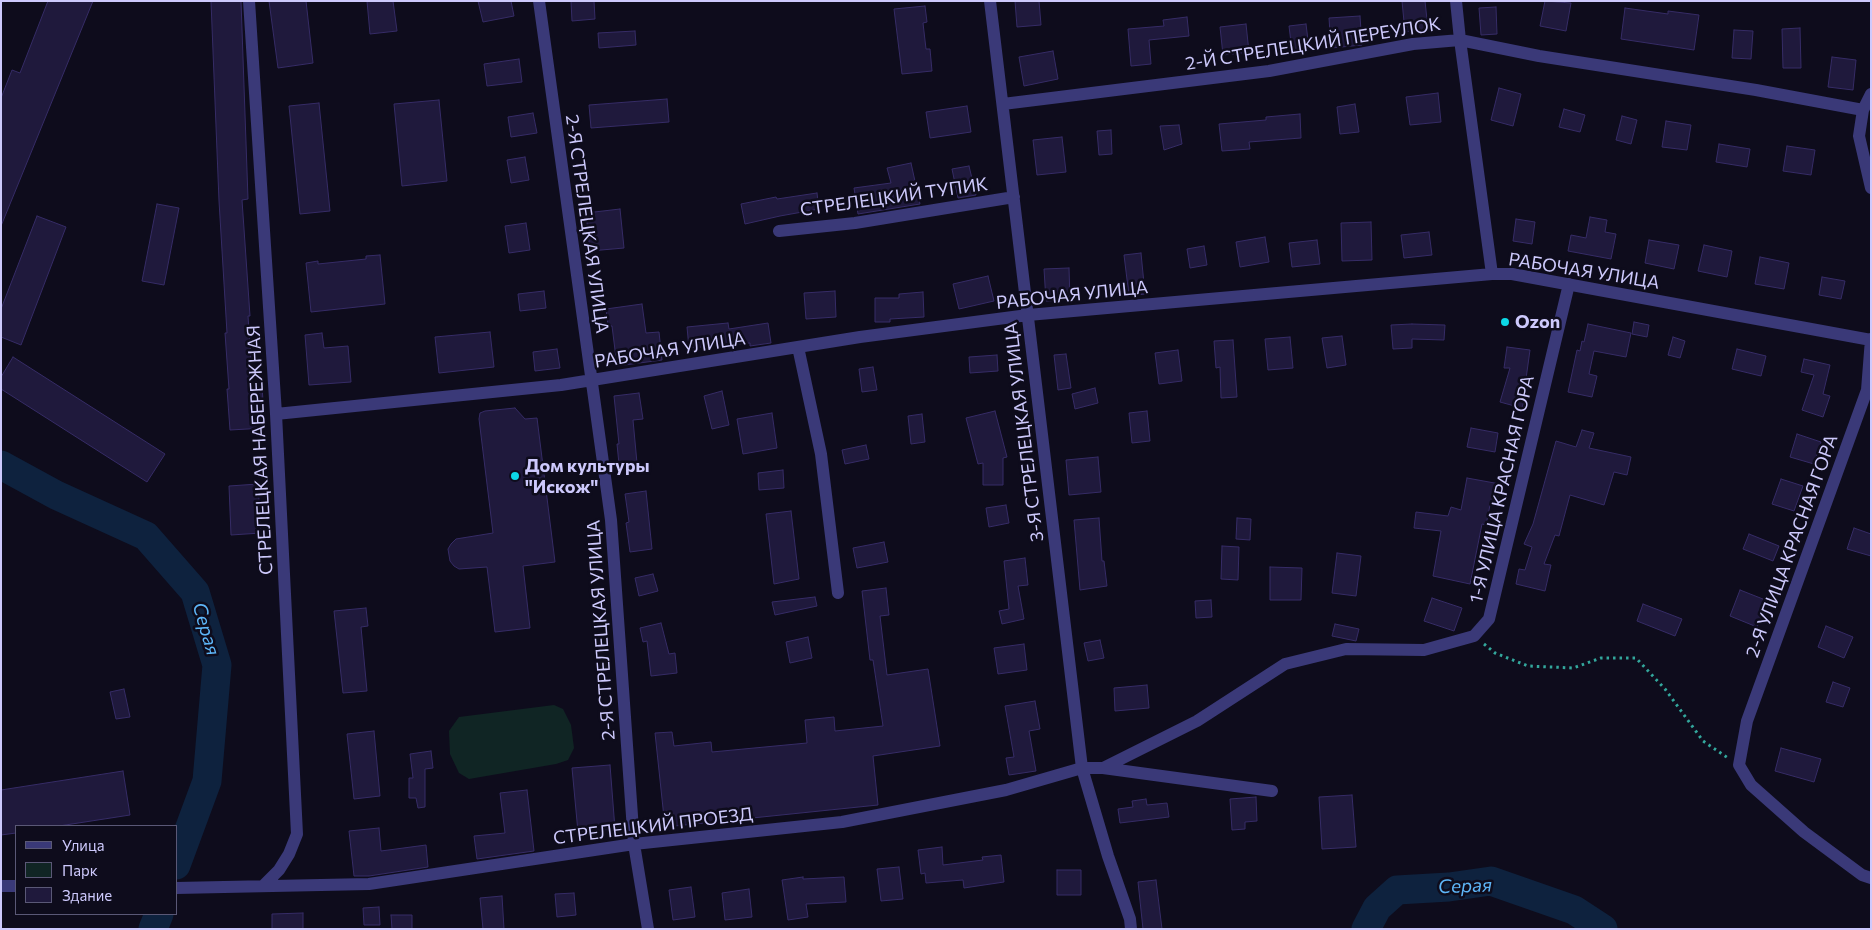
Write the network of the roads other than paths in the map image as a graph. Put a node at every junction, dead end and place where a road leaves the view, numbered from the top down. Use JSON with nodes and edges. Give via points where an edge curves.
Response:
{"nodes":[{"id":1,"x":249,"y":1,"type":"edge"},
{"id":2,"x":540,"y":1,"type":"edge"},
{"id":3,"x":990,"y":1,"type":"edge"},
{"id":4,"x":1456,"y":1,"type":"edge"},
{"id":5,"x":1460,"y":40,"type":"junction"},
{"id":6,"x":1871,"y":94,"type":"edge"},
{"id":7,"x":1003,"y":104,"type":"junction"},
{"id":8,"x":1863,"y":110,"type":"junction"},
{"id":9,"x":1871,"y":188,"type":"edge"},
{"id":10,"x":1014,"y":197,"type":"junction"},
{"id":11,"x":779,"y":231,"type":"dead end"},
{"id":12,"x":1492,"y":274,"type":"junction"},
{"id":13,"x":1569,"y":284,"type":"junction"},
{"id":14,"x":1028,"y":315,"type":"junction"},
{"id":15,"x":1871,"y":339,"type":"edge"},
{"id":16,"x":798,"y":347,"type":"junction"},
{"id":17,"x":591,"y":380,"type":"junction"},
{"id":18,"x":276,"y":414,"type":"junction"},
{"id":19,"x":838,"y":593,"type":"dead end"},
{"id":20,"x":1082,"y":768,"type":"junction"},
{"id":21,"x":1104,"y":768,"type":"junction"},
{"id":22,"x":1272,"y":791,"type":"dead end"},
{"id":23,"x":634,"y":844,"type":"junction"},
{"id":24,"x":1871,"y":878,"type":"edge"},
{"id":25,"x":1,"y":886,"type":"edge"},
{"id":26,"x":15,"y":886,"type":"edge"},
{"id":27,"x":263,"y":886,"type":"junction"},
{"id":28,"x":178,"y":888,"type":"edge"},
{"id":29,"x":648,"y":929,"type":"edge"},
{"id":30,"x":1131,"y":929,"type":"edge"}],
"edges":[{"from":1,"to":18,"type":"street","name":"СТРЕЛЕЦКАЯ НАБЕРЕЖНАЯ"},
{"from":2,"to":17,"type":"street","name":"2-Я СТРЕЛЕЦКАЯ УЛИЦА"},
{"from":3,"to":7,"type":"street","name":"3-Я СТРЕЛЕЦКАЯ УЛИЦА"},
{"from":4,"to":5,"type":"street"},
{"from":5,"to":7,"type":"street","name":"2-Й СТРЕЛЕЦКИЙ ПЕРЕУЛОК","via":[[1412,44],[1269,71]]},
{"from":5,"to":8,"type":"street","name":"2-Й СТРЕЛЕЦКИЙ ПЕРЕУЛОК"},
{"from":5,"to":12,"type":"street"},
{"from":6,"to":8,"type":"street"},
{"from":7,"to":10,"type":"street","name":"3-Я СТРЕЛЕЦКАЯ УЛИЦА"},
{"from":8,"to":9,"type":"street","via":[[1859,136]]},
{"from":10,"to":11,"type":"street","name":"СТРЕЛЕЦКИЙ ТУПИК","via":[[855,223]]},
{"from":10,"to":14,"type":"street","name":"3-Я СТРЕЛЕЦКАЯ УЛИЦА"},
{"from":12,"to":13,"type":"street","name":"РАБОЧАЯ УЛИЦА","via":[[1512,274]]},
{"from":12,"to":14,"type":"street","name":"РАБОЧАЯ УЛИЦА"},
{"from":13,"to":15,"type":"street","name":"РАБОЧАЯ УЛИЦА"},
{"from":13,"to":21,"type":"street","name":"1-Я УЛИЦА КРАСНАЯ ГОРА","via":[[1489,619],[1474,636],[1424,650],[1346,649],[1285,664],[1197,721]]},
{"from":14,"to":16,"type":"street","name":"РАБОЧАЯ УЛИЦА"},
{"from":14,"to":20,"type":"street","name":"3-Я СТРЕЛЕЦКАЯ УЛИЦА"},
{"from":15,"to":24,"type":"street","name":"2-Я УЛИЦА КРАСНАЯ ГОРА","via":[[1867,390],[1747,721],[1739,765],[1751,785],[1804,832],[1862,875]]},
{"from":16,"to":17,"type":"street","name":"РАБОЧАЯ УЛИЦА"},
{"from":16,"to":19,"type":"street","via":[[821,454]]},
{"from":17,"to":18,"type":"street","name":"РАБОЧАЯ УЛИЦА"},
{"from":17,"to":23,"type":"street","name":"2-Я СТРЕЛЕЦКАЯ УЛИЦА","via":[[611,520]]},
{"from":18,"to":27,"type":"street","name":"СТРЕЛЕЦКАЯ НАБЕРЕЖНАЯ","via":[[297,834],[289,854]]},
{"from":20,"to":21,"type":"street"},
{"from":20,"to":23,"type":"street","name":"СТРЕЛЕЦКИЙ ПРОЕЗД","via":[[1006,790],[842,822]]},
{"from":20,"to":30,"type":"street","name":"3-Я СТРЕЛЕЦКАЯ УЛИЦА"},
{"from":21,"to":22,"type":"street"},
{"from":23,"to":27,"type":"street","name":"СТРЕЛЕЦКИЙ ПРОЕЗД","via":[[369,884]]},
{"from":23,"to":29,"type":"street","name":"2-Я СТРЕЛЕЦКАЯ УЛИЦА"},
{"from":25,"to":26,"type":"street"},
{"from":27,"to":28,"type":"street","name":"СТРЕЛЕЦКИЙ ПРОЕЗД"}]}
